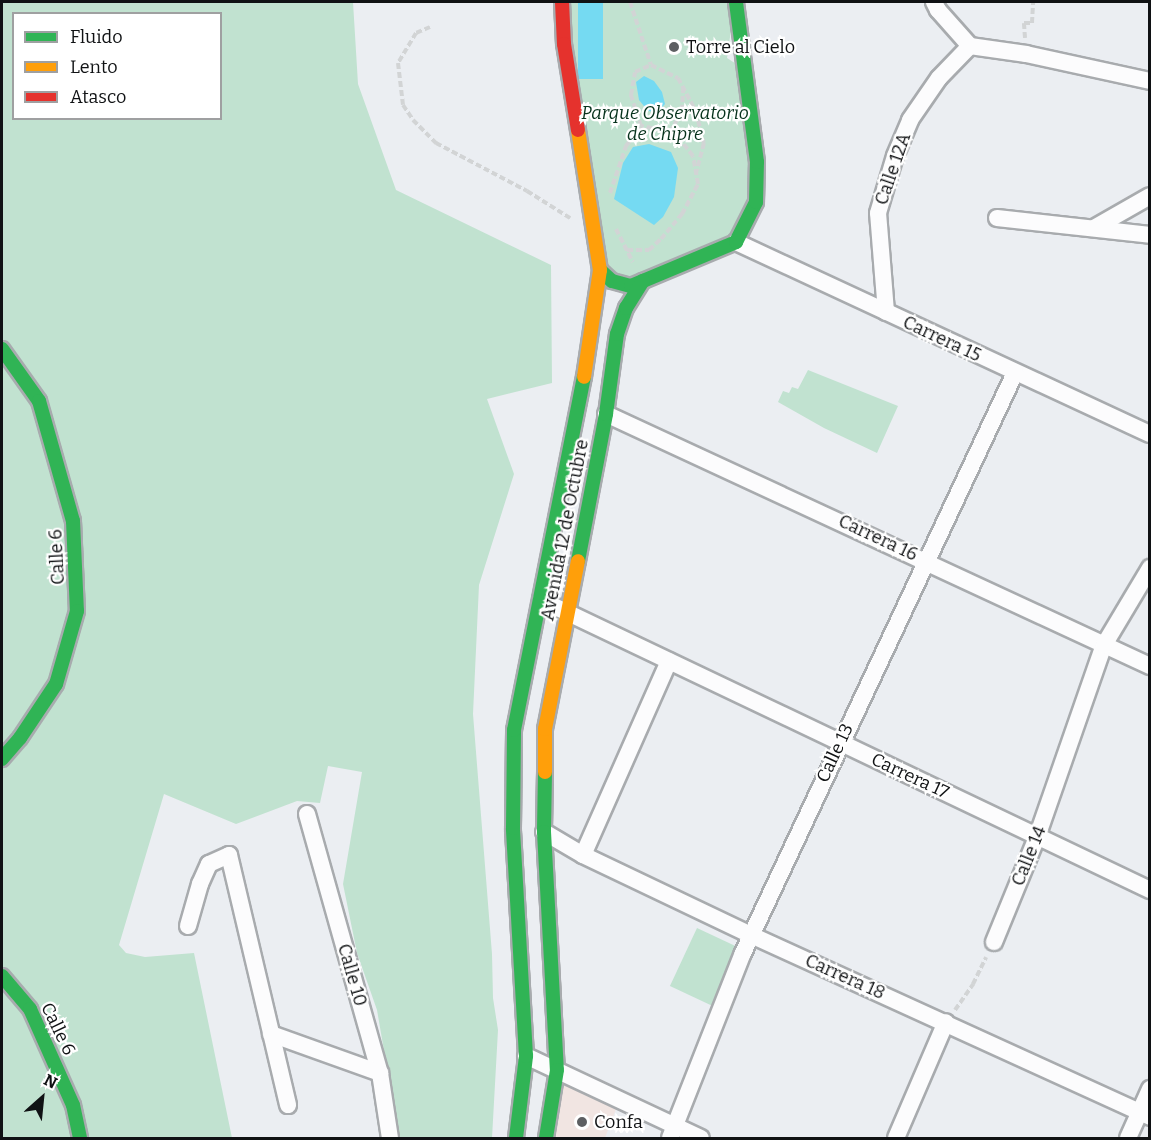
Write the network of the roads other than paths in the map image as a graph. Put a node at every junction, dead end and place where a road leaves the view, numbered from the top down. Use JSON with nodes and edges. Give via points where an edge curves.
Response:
{"nodes":[{"id":1,"x":562,"y":2,"type":"edge"},
{"id":2,"x":736,"y":2,"type":"edge"},
{"id":3,"x":934,"y":2,"type":"edge"},
{"id":4,"x":970,"y":46,"type":"junction"},
{"id":5,"x":1149,"y":81,"type":"edge"},
{"id":6,"x":1149,"y":196,"type":"edge"},
{"id":7,"x":997,"y":218,"type":"dead end"},
{"id":8,"x":1094,"y":228,"type":"junction"},
{"id":9,"x":1149,"y":235,"type":"edge"},
{"id":10,"x":736,"y":242,"type":"junction"},
{"id":11,"x":600,"y":270,"type":"junction"},
{"id":12,"x":643,"y":281,"type":"junction"},
{"id":13,"x":886,"y":312,"type":"junction"},
{"id":14,"x":2,"y":349,"type":"edge"},
{"id":15,"x":1015,"y":373,"type":"junction"},
{"id":16,"x":606,"y":414,"type":"junction"},
{"id":17,"x":1149,"y":434,"type":"edge"},
{"id":18,"x":926,"y":560,"type":"junction"},
{"id":19,"x":1149,"y":568,"type":"edge"},
{"id":20,"x":541,"y":600,"type":"junction"},
{"id":21,"x":567,"y":613,"type":"junction"},
{"id":22,"x":1104,"y":645,"type":"junction"},
{"id":23,"x":669,"y":661,"type":"junction"},
{"id":24,"x":1149,"y":666,"type":"edge"},
{"id":25,"x":840,"y":743,"type":"junction"},
{"id":26,"x":2,"y":759,"type":"edge"},
{"id":27,"x":307,"y":814,"type":"dead end"},
{"id":28,"x":544,"y":832,"type":"junction"},
{"id":29,"x":1038,"y":837,"type":"junction"},
{"id":30,"x":583,"y":855,"type":"junction"},
{"id":31,"x":1149,"y":890,"type":"edge"},
{"id":32,"x":188,"y":926,"type":"dead end"},
{"id":33,"x":751,"y":935,"type":"junction"},
{"id":34,"x":994,"y":942,"type":"road end"},
{"id":35,"x":2,"y":976,"type":"edge"},
{"id":36,"x":946,"y":1022,"type":"junction"},
{"id":37,"x":271,"y":1034,"type":"junction"},
{"id":38,"x":526,"y":1056,"type":"junction"},
{"id":39,"x":557,"y":1070,"type":"junction"},
{"id":40,"x":380,"y":1073,"type":"junction"},
{"id":41,"x":1149,"y":1089,"type":"edge"},
{"id":42,"x":288,"y":1105,"type":"dead end"},
{"id":43,"x":1144,"y":1114,"type":"edge"},
{"id":44,"x":672,"y":1132,"type":"edge"},
{"id":45,"x":80,"y":1138,"type":"edge"},
{"id":46,"x":390,"y":1138,"type":"edge"},
{"id":47,"x":516,"y":1138,"type":"edge"},
{"id":48,"x":546,"y":1138,"type":"edge"},
{"id":49,"x":701,"y":1138,"type":"edge"},
{"id":50,"x":896,"y":1138,"type":"edge"},
{"id":51,"x":1128,"y":1138,"type":"edge"}],
"edges":[{"from":1,"to":11,"type":"main road","name":"Avenida 12 de Octubre","via":[[564,45]]},
{"from":2,"to":10,"type":"main road","via":[[757,162],[756,202]]},
{"from":3,"to":4,"type":"street"},
{"from":4,"to":5,"type":"street"},
{"from":4,"to":13,"type":"street","name":"Calle 12A","via":[[939,78],[910,120],[895,156],[878,213]]},
{"from":6,"to":8,"type":"street"},
{"from":7,"to":8,"type":"street"},
{"from":8,"to":9,"type":"street"},
{"from":10,"to":12,"type":"main road"},
{"from":10,"to":13,"type":"street","name":"Carrera 15"},
{"from":11,"to":12,"type":"main road","via":[[623,286]]},
{"from":11,"to":20,"type":"main road","name":"Avenida 12 de Octubre","via":[[578,416]]},
{"from":12,"to":16,"type":"main road","name":"Avenida 12 de Octubre","via":[[626,308],[617,334]]},
{"from":13,"to":15,"type":"street","name":"Carrera 15"},
{"from":14,"to":26,"type":"main road","name":"Calle 6","via":[[39,401],[73,521],[77,611],[56,684]]},
{"from":15,"to":17,"type":"street","name":"Carrera 15"},
{"from":15,"to":18,"type":"street","name":"Calle 13"},
{"from":16,"to":18,"type":"street","name":"Carrera 16"},
{"from":16,"to":21,"type":"main road","name":"Avenida 12 de Octubre"},
{"from":18,"to":22,"type":"street","name":"Carrera 16"},
{"from":18,"to":25,"type":"street","name":"Calle 13"},
{"from":19,"to":22,"type":"street","name":"Calle 14"},
{"from":20,"to":21,"type":"street","name":"Carrera 17"},
{"from":20,"to":38,"type":"main road","name":"Avenida 12 de Octubre","via":[[514,730],[513,828]]},
{"from":21,"to":23,"type":"street","name":"Carrera 17"},
{"from":21,"to":28,"type":"main road","name":"Avenida 12 de Octubre","via":[[545,729]]},
{"from":22,"to":24,"type":"street","name":"Carrera 16"},
{"from":22,"to":29,"type":"street","name":"Calle 14"},
{"from":23,"to":25,"type":"street","name":"Carrera 17"},
{"from":23,"to":30,"type":"street"},
{"from":25,"to":29,"type":"street","name":"Carrera 17"},
{"from":25,"to":33,"type":"street","name":"Calle 13"},
{"from":27,"to":40,"type":"street","name":"Calle 10"},
{"from":28,"to":30,"type":"street","name":"Carrera 18"},
{"from":28,"to":39,"type":"main road","name":"Avenida 12 de Octubre"},
{"from":29,"to":31,"type":"street","name":"Carrera 17"},
{"from":29,"to":34,"type":"street","name":"Calle 14"},
{"from":30,"to":33,"type":"street","name":"Carrera 18"},
{"from":32,"to":37,"type":"street","via":[[209,864],[229,855]]},
{"from":33,"to":36,"type":"street","name":"Carrera 18"},
{"from":33,"to":44,"type":"street","name":"Calle 13"},
{"from":35,"to":45,"type":"main road","name":"Calle 6","via":[[30,1009],[73,1105]]},
{"from":36,"to":43,"type":"street","name":"Carrera 18"},
{"from":36,"to":50,"type":"street"},
{"from":37,"to":40,"type":"street"},
{"from":37,"to":42,"type":"street"},
{"from":38,"to":39,"type":"street"},
{"from":38,"to":47,"type":"main road","name":"Avenida 12 de Octubre"},
{"from":39,"to":44,"type":"street"},
{"from":39,"to":48,"type":"main road","name":"Avenida 12 de Octubre"},
{"from":40,"to":46,"type":"street","name":"Calle 10"},
{"from":41,"to":43,"type":"street"},
{"from":43,"to":51,"type":"street"},
{"from":44,"to":49,"type":"street"}]}
